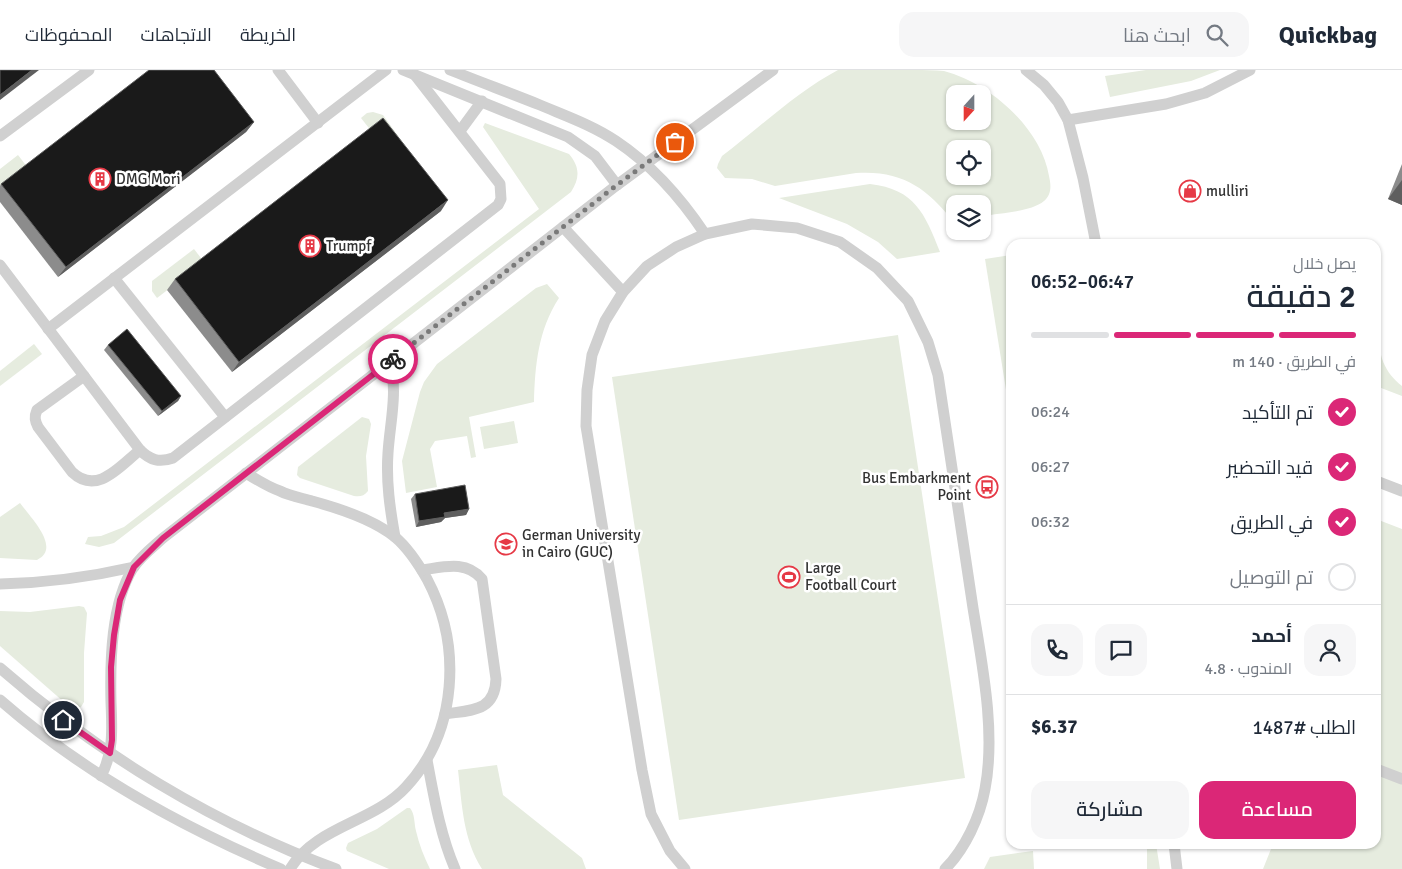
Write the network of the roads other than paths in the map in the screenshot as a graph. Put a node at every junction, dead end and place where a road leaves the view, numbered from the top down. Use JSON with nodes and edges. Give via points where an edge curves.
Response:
{"nodes":[{"id":1,"x":89,"y":70,"type":"edge"},
{"id":2,"x":278,"y":70,"type":"edge"},
{"id":3,"x":386,"y":70,"type":"edge"},
{"id":4,"x":403,"y":70,"type":"edge"},
{"id":5,"x":450,"y":70,"type":"edge"},
{"id":6,"x":773,"y":70,"type":"edge"},
{"id":7,"x":1026,"y":70,"type":"edge"},
{"id":8,"x":1250,"y":70,"type":"edge"},
{"id":9,"x":415,"y":75,"type":"junction"},
{"id":10,"x":482,"y":102,"type":"junction"},
{"id":11,"x":1068,"y":120,"type":"junction"},
{"id":12,"x":318,"y":123,"type":"junction"},
{"id":13,"x":460,"y":131,"type":"junction"},
{"id":14,"x":0,"y":136,"type":"edge"},
{"id":15,"x":645,"y":164,"type":"junction"},
{"id":16,"x":617,"y":185,"type":"junction"},
{"id":17,"x":563,"y":227,"type":"junction"},
{"id":18,"x":705,"y":234,"type":"junction"},
{"id":19,"x":1095,"y":239,"type":"edge"},
{"id":20,"x":0,"y":265,"type":"edge"},
{"id":21,"x":114,"y":278,"type":"junction"},
{"id":22,"x":623,"y":292,"type":"junction"},
{"id":23,"x":48,"y":329,"type":"junction"},
{"id":24,"x":390,"y":361,"type":"junction"},
{"id":25,"x":84,"y":376,"type":"junction"},
{"id":26,"x":225,"y":418,"type":"junction"},
{"id":27,"x":140,"y":450,"type":"junction"},
{"id":28,"x":246,"y":473,"type":"junction"},
{"id":29,"x":1381,"y":483,"type":"edge"},
{"id":30,"x":1402,"y":491,"type":"edge"},
{"id":31,"x":395,"y":537,"type":"junction"},
{"id":32,"x":134,"y":567,"type":"junction"},
{"id":33,"x":422,"y":570,"type":"junction"},
{"id":34,"x":0,"y":584,"type":"edge"},
{"id":35,"x":0,"y":668,"type":"edge"},
{"id":36,"x":0,"y":700,"type":"edge"},
{"id":37,"x":445,"y":714,"type":"junction"},
{"id":38,"x":110,"y":753,"type":"junction"},
{"id":39,"x":427,"y":760,"type":"junction"},
{"id":40,"x":1381,"y":771,"type":"edge"},
{"id":41,"x":101,"y":776,"type":"junction"},
{"id":42,"x":1402,"y":779,"type":"edge"},
{"id":43,"x":1175,"y":849,"type":"edge"},
{"id":44,"x":300,"y":854,"type":"junction"},
{"id":45,"x":281,"y":869,"type":"edge"},
{"id":46,"x":290,"y":869,"type":"edge"},
{"id":47,"x":336,"y":869,"type":"edge"},
{"id":48,"x":456,"y":869,"type":"edge"},
{"id":49,"x":686,"y":869,"type":"edge"},
{"id":50,"x":945,"y":869,"type":"edge"},
{"id":51,"x":1177,"y":869,"type":"edge"}],
"edges":[{"from":1,"to":14,"type":"lane"},
{"from":2,"to":12,"type":"lane"},
{"from":3,"to":12,"type":"lane"},
{"from":4,"to":9,"type":"lane"},
{"from":5,"to":15,"type":"lane","via":[[591,127],[616,141]]},
{"from":6,"to":15,"type":"lane"},
{"from":7,"to":11,"type":"lane","via":[[1044,85]]},
{"from":8,"to":11,"type":"lane","via":[[1205,93],[1166,104]]},
{"from":9,"to":10,"type":"lane"},
{"from":9,"to":13,"type":"lane"},
{"from":10,"to":13,"type":"lane"},
{"from":10,"to":16,"type":"lane","via":[[575,142],[595,156]]},
{"from":11,"to":19,"type":"lane"},
{"from":12,"to":21,"type":"lane"},
{"from":13,"to":26,"type":"lane","via":[[500,184],[498,206]]},
{"from":15,"to":16,"type":"lane"},
{"from":15,"to":18,"type":"lane","via":[[678,197]]},
{"from":16,"to":17,"type":"lane"},
{"from":17,"to":22,"type":"lane"},
{"from":17,"to":24,"type":"lane"},
{"from":18,"to":22,"type":"lane","via":[[676,247],[647,266]]},
{"from":18,"to":50,"type":"lane","via":[[752,224],[797,228],[840,242],[877,268],[908,301],[928,342],[938,375],[986,692],[989,748],[985,789],[973,828]]},
{"from":20,"to":23,"type":"lane"},
{"from":21,"to":23,"type":"lane"},
{"from":21,"to":26,"type":"lane"},
{"from":22,"to":49,"type":"lane","via":[[605,321],[592,355],[586,426],[651,814],[670,851]]},
{"from":23,"to":25,"type":"lane"},
{"from":24,"to":28,"type":"lane"},
{"from":24,"to":31,"type":"lane","via":[[394,394],[388,490]]},
{"from":25,"to":27,"type":"lane"},
{"from":25,"to":27,"type":"lane","via":[[37,410],[35,415],[38,427],[72,472],[78,478],[95,482]]},
{"from":26,"to":27,"type":"lane","via":[[173,458],[156,461]]},
{"from":28,"to":31,"type":"lane","via":[[280,492],[330,506]]},
{"from":28,"to":32,"type":"lane","via":[[163,538]]},
{"from":29,"to":30,"type":"lane"},
{"from":31,"to":33,"type":"lane"},
{"from":32,"to":34,"type":"lane","via":[[76,578]]},
{"from":32,"to":38,"type":"lane","via":[[120,600],[114,635]]},
{"from":33,"to":37,"type":"lane","via":[[443,615],[448,640],[450,673]]},
{"from":33,"to":37,"type":"lane","via":[[464,566],[482,579],[496,688],[492,698],[478,710]]},
{"from":35,"to":38,"type":"lane"},
{"from":36,"to":41,"type":"lane"},
{"from":37,"to":39,"type":"lane"},
{"from":38,"to":41,"type":"lane"},
{"from":38,"to":44,"type":"lane","via":[[210,812]]},
{"from":39,"to":44,"type":"lane","via":[[406,788],[391,801],[326,835]]},
{"from":39,"to":48,"type":"lane","via":[[438,819]]},
{"from":40,"to":42,"type":"lane"},
{"from":41,"to":45,"type":"lane","via":[[164,814]]},
{"from":43,"to":51,"type":"lane"},
{"from":44,"to":46,"type":"lane"},
{"from":44,"to":47,"type":"lane"}]}
